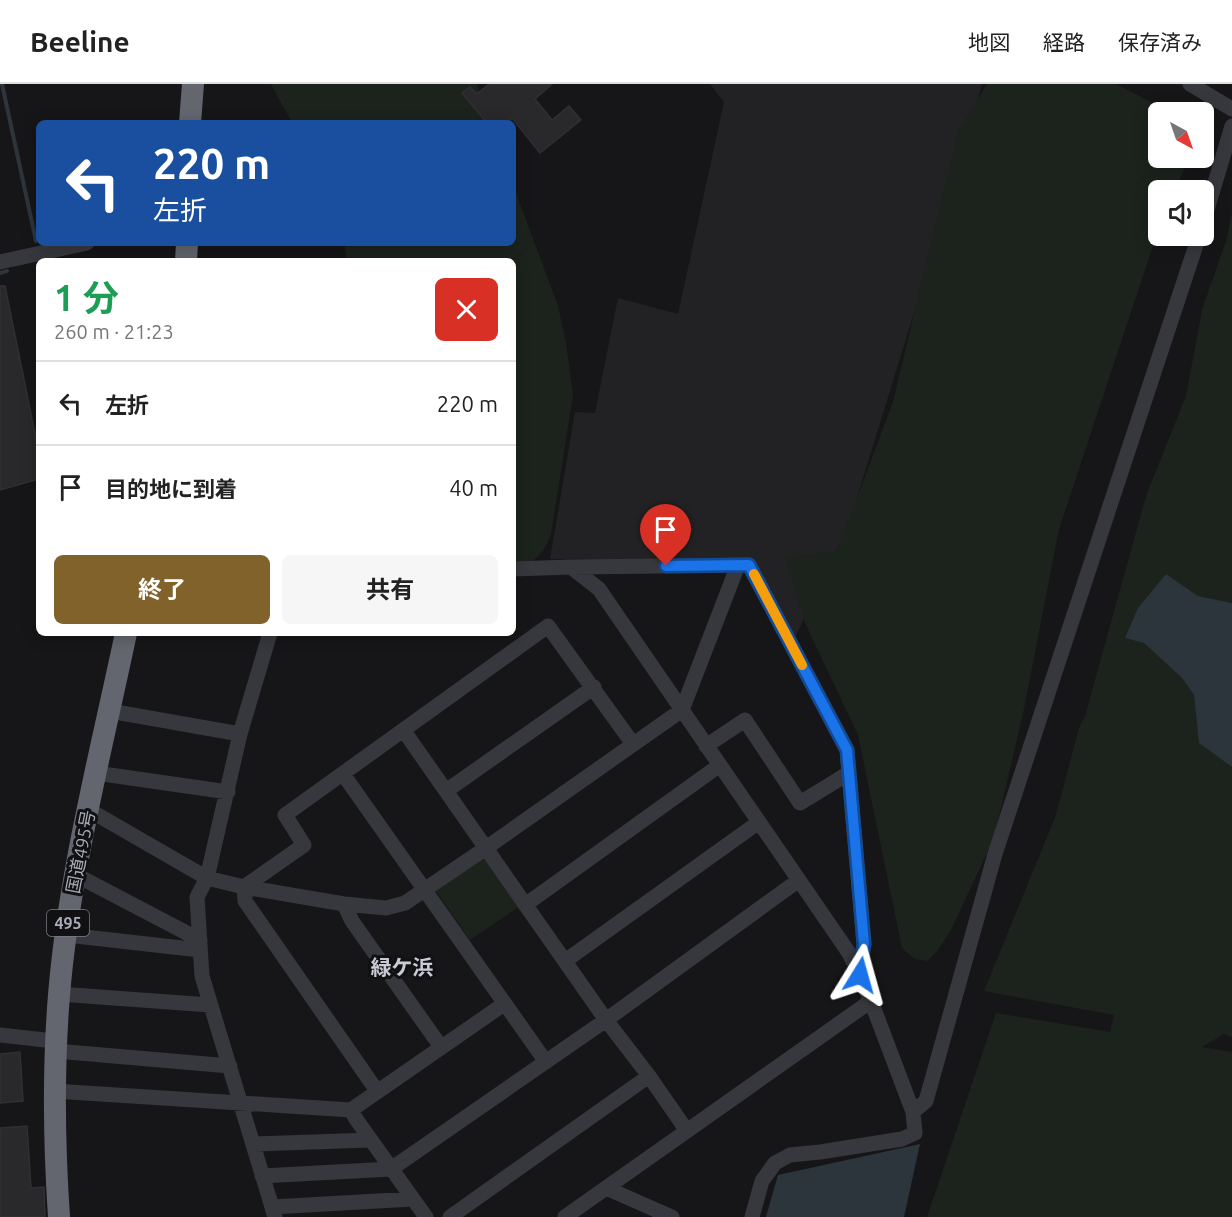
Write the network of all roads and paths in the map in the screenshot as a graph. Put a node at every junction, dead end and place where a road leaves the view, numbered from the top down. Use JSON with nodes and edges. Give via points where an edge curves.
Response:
{"nodes":[{"id":1,"x":193,"y":84,"type":"edge"},
{"id":2,"x":1190,"y":84,"type":"edge"},
{"id":3,"x":1232,"y":109,"type":"edge"},
{"id":4,"x":190,"y":120,"type":"edge"},
{"id":5,"x":1232,"y":126,"type":"edge"},
{"id":6,"x":1214,"y":187,"type":"edge"},
{"id":7,"x":73,"y":246,"type":"edge"},
{"id":8,"x":1196,"y":246,"type":"edge"},
{"id":9,"x":0,"y":262,"type":"edge"},
{"id":10,"x":738,"y":565,"type":"junction"},
{"id":11,"x":571,"y":567,"type":"junction"},
{"id":12,"x":516,"y":569,"type":"edge"},
{"id":13,"x":125,"y":636,"type":"edge"},
{"id":14,"x":269,"y":636,"type":"edge"},
{"id":15,"x":594,"y":687,"type":"junction"},
{"id":16,"x":682,"y":710,"type":"junction"},
{"id":17,"x":110,"y":711,"type":"junction"},
{"id":18,"x":404,"y":731,"type":"junction"},
{"id":19,"x":240,"y":734,"type":"junction"},
{"id":20,"x":633,"y":744,"type":"junction"},
{"id":21,"x":706,"y":746,"type":"junction"},
{"id":22,"x":720,"y":765,"type":"junction"},
{"id":23,"x":849,"y":772,"type":"junction"},
{"id":24,"x":96,"y":773,"type":"junction"},
{"id":25,"x":343,"y":774,"type":"junction"},
{"id":26,"x":446,"y":791,"type":"junction"},
{"id":27,"x":228,"y":792,"type":"junction"},
{"id":28,"x":88,"y":810,"type":"junction"},
{"id":29,"x":759,"y":822,"type":"junction"},
{"id":30,"x":486,"y":848,"type":"junction"},
{"id":31,"x":76,"y":874,"type":"junction"},
{"id":32,"x":207,"y":878,"type":"junction"},
{"id":33,"x":799,"y":880,"type":"junction"},
{"id":34,"x":244,"y":887,"type":"junction"},
{"id":35,"x":426,"y":890,"type":"junction"},
{"id":36,"x":344,"y":904,"type":"junction"},
{"id":37,"x":525,"y":905,"type":"junction"},
{"id":38,"x":67,"y":935,"type":"junction"},
{"id":39,"x":200,"y":945,"type":"junction"},
{"id":40,"x":565,"y":961,"type":"junction"},
{"id":41,"x":860,"y":975,"type":"junction"},
{"id":42,"x":59,"y":994,"type":"junction"},
{"id":43,"x":871,"y":1001,"type":"junction"},
{"id":44,"x":504,"y":1004,"type":"junction"},
{"id":45,"x":210,"y":1005,"type":"junction"},
{"id":46,"x":606,"y":1020,"type":"junction"},
{"id":47,"x":0,"y":1035,"type":"edge"},
{"id":48,"x":50,"y":1046,"type":"junction"},
{"id":49,"x":441,"y":1047,"type":"junction"},
{"id":50,"x":546,"y":1062,"type":"junction"},
{"id":51,"x":230,"y":1066,"type":"junction"},
{"id":52,"x":649,"y":1076,"type":"junction"},
{"id":53,"x":54,"y":1091,"type":"junction"},
{"id":54,"x":377,"y":1091,"type":"junction"},
{"id":55,"x":241,"y":1104,"type":"junction"},
{"id":56,"x":351,"y":1110,"type":"junction"},
{"id":57,"x":913,"y":1112,"type":"junction"},
{"id":58,"x":687,"y":1131,"type":"junction"},
{"id":59,"x":371,"y":1140,"type":"junction"},
{"id":60,"x":254,"y":1144,"type":"junction"},
{"id":61,"x":391,"y":1169,"type":"junction"},
{"id":62,"x":262,"y":1176,"type":"junction"},
{"id":63,"x":606,"y":1188,"type":"junction"},
{"id":64,"x":413,"y":1199,"type":"junction"},
{"id":65,"x":274,"y":1212,"type":"edge"},
{"id":66,"x":59,"y":1217,"type":"edge"},
{"id":67,"x":426,"y":1217,"type":"edge"},
{"id":68,"x":450,"y":1217,"type":"edge"},
{"id":69,"x":565,"y":1217,"type":"edge"},
{"id":70,"x":672,"y":1217,"type":"edge"},
{"id":71,"x":752,"y":1217,"type":"edge"}],
"edges":[{"from":1,"to":4,"type":"highway"},
{"from":2,"to":3,"type":"street"},
{"from":5,"to":6,"type":"street"},
{"from":7,"to":9,"type":"street"},
{"from":8,"to":57,"type":"street","via":[[995,854],[926,1101]]},
{"from":10,"to":11,"type":"street"},
{"from":10,"to":16,"type":"street"},
{"from":10,"to":23,"type":"street","via":[[749,565],[847,750]]},
{"from":11,"to":12,"type":"street"},
{"from":11,"to":16,"type":"street","via":[[599,588]]},
{"from":13,"to":17,"type":"highway","name":"国道495号","number":"495"},
{"from":14,"to":19,"type":"street"},
{"from":15,"to":18,"type":"street","via":[[548,626]]},
{"from":15,"to":20,"type":"street"},
{"from":15,"to":26,"type":"street"},
{"from":16,"to":20,"type":"street"},
{"from":16,"to":21,"type":"street"},
{"from":17,"to":19,"type":"street"},
{"from":17,"to":24,"type":"highway","name":"国道495号","number":"495"},
{"from":18,"to":25,"type":"street"},
{"from":18,"to":26,"type":"street"},
{"from":19,"to":27,"type":"street"},
{"from":20,"to":30,"type":"street"},
{"from":21,"to":22,"type":"street"},
{"from":21,"to":23,"type":"street","via":[[745,720],[800,803]]},
{"from":22,"to":29,"type":"street"},
{"from":22,"to":37,"type":"street"},
{"from":23,"to":41,"type":"street","via":[[864,944]]},
{"from":24,"to":27,"type":"street"},
{"from":24,"to":28,"type":"highway","name":"国道495号","number":"495"},
{"from":25,"to":34,"type":"street","via":[[285,815],[304,845]]},
{"from":25,"to":35,"type":"street"},
{"from":26,"to":30,"type":"street"},
{"from":27,"to":32,"type":"street"},
{"from":28,"to":31,"type":"highway","name":"国道495号","number":"495"},
{"from":28,"to":32,"type":"street"},
{"from":29,"to":33,"type":"street"},
{"from":29,"to":40,"type":"street"},
{"from":30,"to":35,"type":"street"},
{"from":30,"to":37,"type":"street"},
{"from":31,"to":38,"type":"highway","name":"国道495号","number":"495"},
{"from":31,"to":39,"type":"street"},
{"from":32,"to":34,"type":"street"},
{"from":32,"to":39,"type":"street","via":[[197,897]]},
{"from":33,"to":41,"type":"street"},
{"from":33,"to":46,"type":"street"},
{"from":34,"to":36,"type":"street"},
{"from":34,"to":54,"type":"street","via":[[245,901]]},
{"from":35,"to":36,"type":"street","via":[[405,903],[386,908]]},
{"from":35,"to":44,"type":"street"},
{"from":36,"to":49,"type":"street"},
{"from":37,"to":40,"type":"street"},
{"from":38,"to":39,"type":"street"},
{"from":38,"to":42,"type":"highway","name":"国道495号","number":"495"},
{"from":39,"to":45,"type":"street","via":[[202,976]]},
{"from":40,"to":46,"type":"street"},
{"from":41,"to":43,"type":"street"},
{"from":42,"to":45,"type":"street"},
{"from":42,"to":48,"type":"highway","name":"国道495号","number":"495"},
{"from":43,"to":57,"type":"street"},
{"from":43,"to":58,"type":"street"},
{"from":44,"to":49,"type":"street"},
{"from":44,"to":50,"type":"street"},
{"from":45,"to":51,"type":"street"},
{"from":46,"to":50,"type":"street"},
{"from":46,"to":52,"type":"street"},
{"from":47,"to":48,"type":"street"},
{"from":48,"to":51,"type":"street"},
{"from":48,"to":53,"type":"highway","name":"国道495号","number":"495"},
{"from":49,"to":54,"type":"street"},
{"from":50,"to":61,"type":"street"},
{"from":51,"to":55,"type":"street"},
{"from":52,"to":58,"type":"street"},
{"from":52,"to":68,"type":"street"},
{"from":53,"to":55,"type":"street"},
{"from":53,"to":66,"type":"highway","name":"国道495号","number":"495"},
{"from":54,"to":56,"type":"street"},
{"from":55,"to":56,"type":"street"},
{"from":55,"to":60,"type":"street"},
{"from":56,"to":59,"type":"street"},
{"from":57,"to":71,"type":"street","via":[[915,1133],[902,1139],[790,1155],[775,1163],[762,1181]]},
{"from":58,"to":63,"type":"street"},
{"from":59,"to":60,"type":"street"},
{"from":59,"to":61,"type":"street"},
{"from":60,"to":62,"type":"street"},
{"from":61,"to":62,"type":"street"},
{"from":61,"to":64,"type":"street"},
{"from":62,"to":65,"type":"street"},
{"from":63,"to":69,"type":"street"},
{"from":63,"to":70,"type":"street"},
{"from":64,"to":65,"type":"street"},
{"from":64,"to":67,"type":"street"}]}
